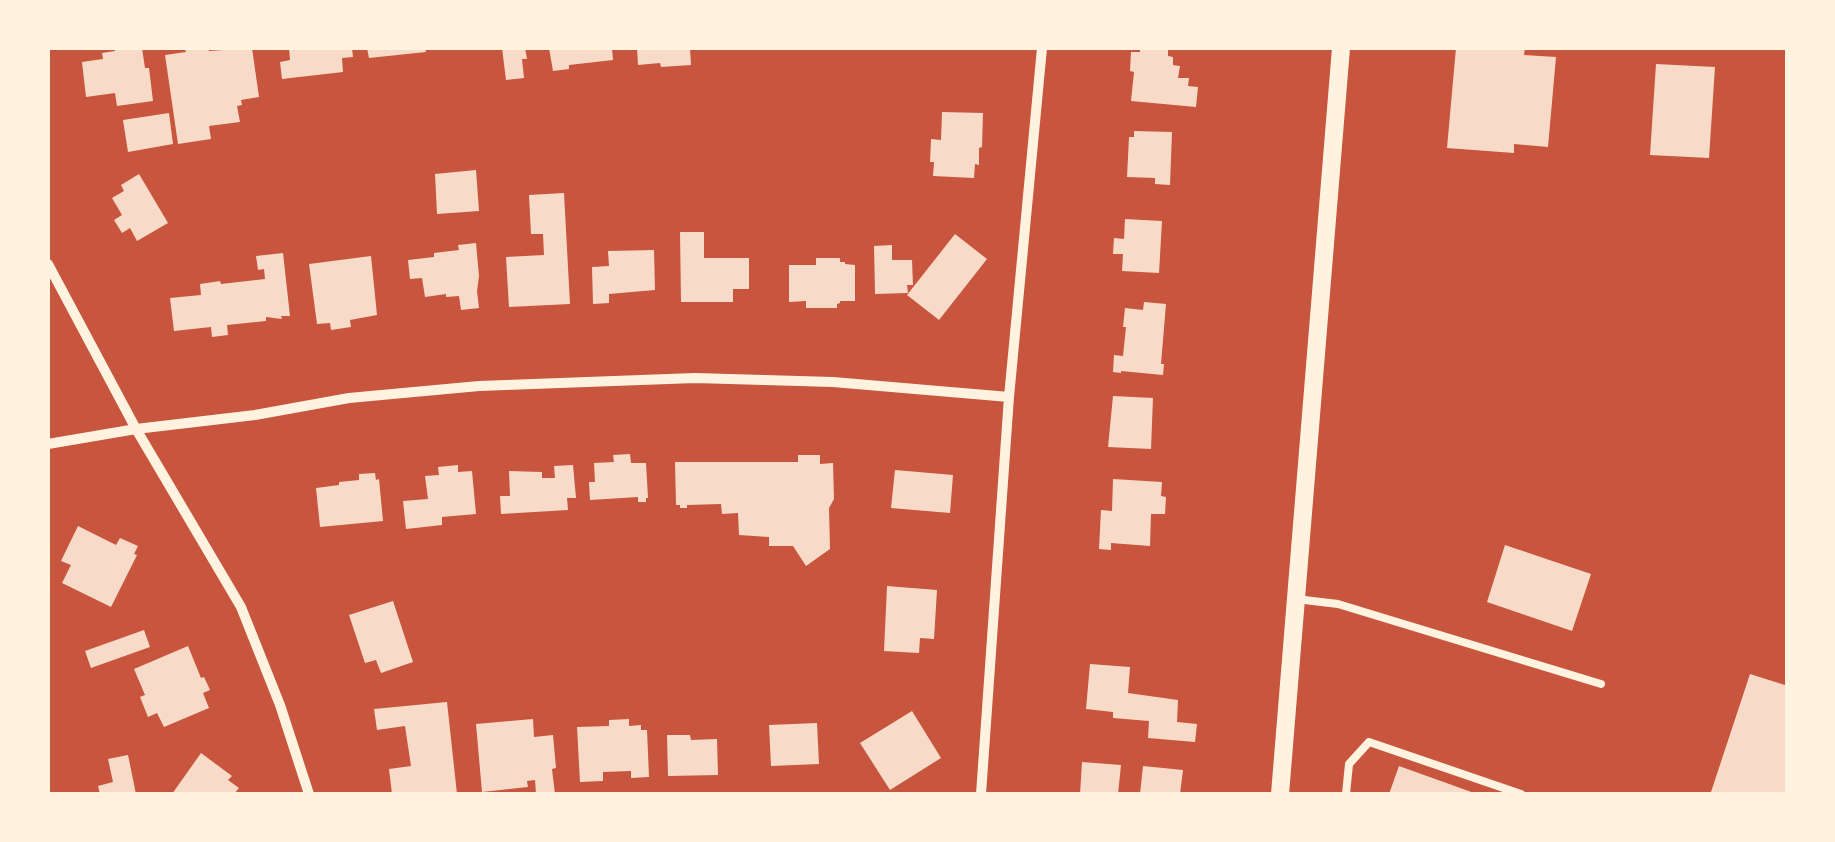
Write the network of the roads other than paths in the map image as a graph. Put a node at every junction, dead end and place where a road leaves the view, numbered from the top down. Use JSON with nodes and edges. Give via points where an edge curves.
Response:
{"nodes":[{"id":1,"x":1042,"y":48,"type":"edge"},
{"id":2,"x":1341,"y":48,"type":"edge"},
{"id":3,"x":48,"y":264,"type":"edge"},
{"id":4,"x":1009,"y":397,"type":"junction"},
{"id":5,"x":136,"y":429,"type":"junction"},
{"id":6,"x":48,"y":444,"type":"edge"},
{"id":7,"x":1296,"y":599,"type":"junction"},
{"id":8,"x":1601,"y":684,"type":"dead end"},
{"id":9,"x":309,"y":794,"type":"edge"},
{"id":10,"x":981,"y":794,"type":"edge"},
{"id":11,"x":1280,"y":794,"type":"edge"},
{"id":12,"x":1346,"y":794,"type":"edge"},
{"id":13,"x":1521,"y":794,"type":"edge"}],
"edges":[{"from":1,"to":4,"type":"street"},
{"from":2,"to":7,"type":"street"},
{"from":3,"to":5,"type":"street"},
{"from":4,"to":5,"type":"street","via":[[695,378],[479,386]]},
{"from":4,"to":10,"type":"street"},
{"from":5,"to":6,"type":"street"},
{"from":5,"to":9,"type":"street","via":[[241,607]]},
{"from":7,"to":8,"type":"lane","via":[[1338,604]]},
{"from":7,"to":11,"type":"street"},
{"from":12,"to":13,"type":"lane","via":[[1349,764],[1369,742]]}]}
